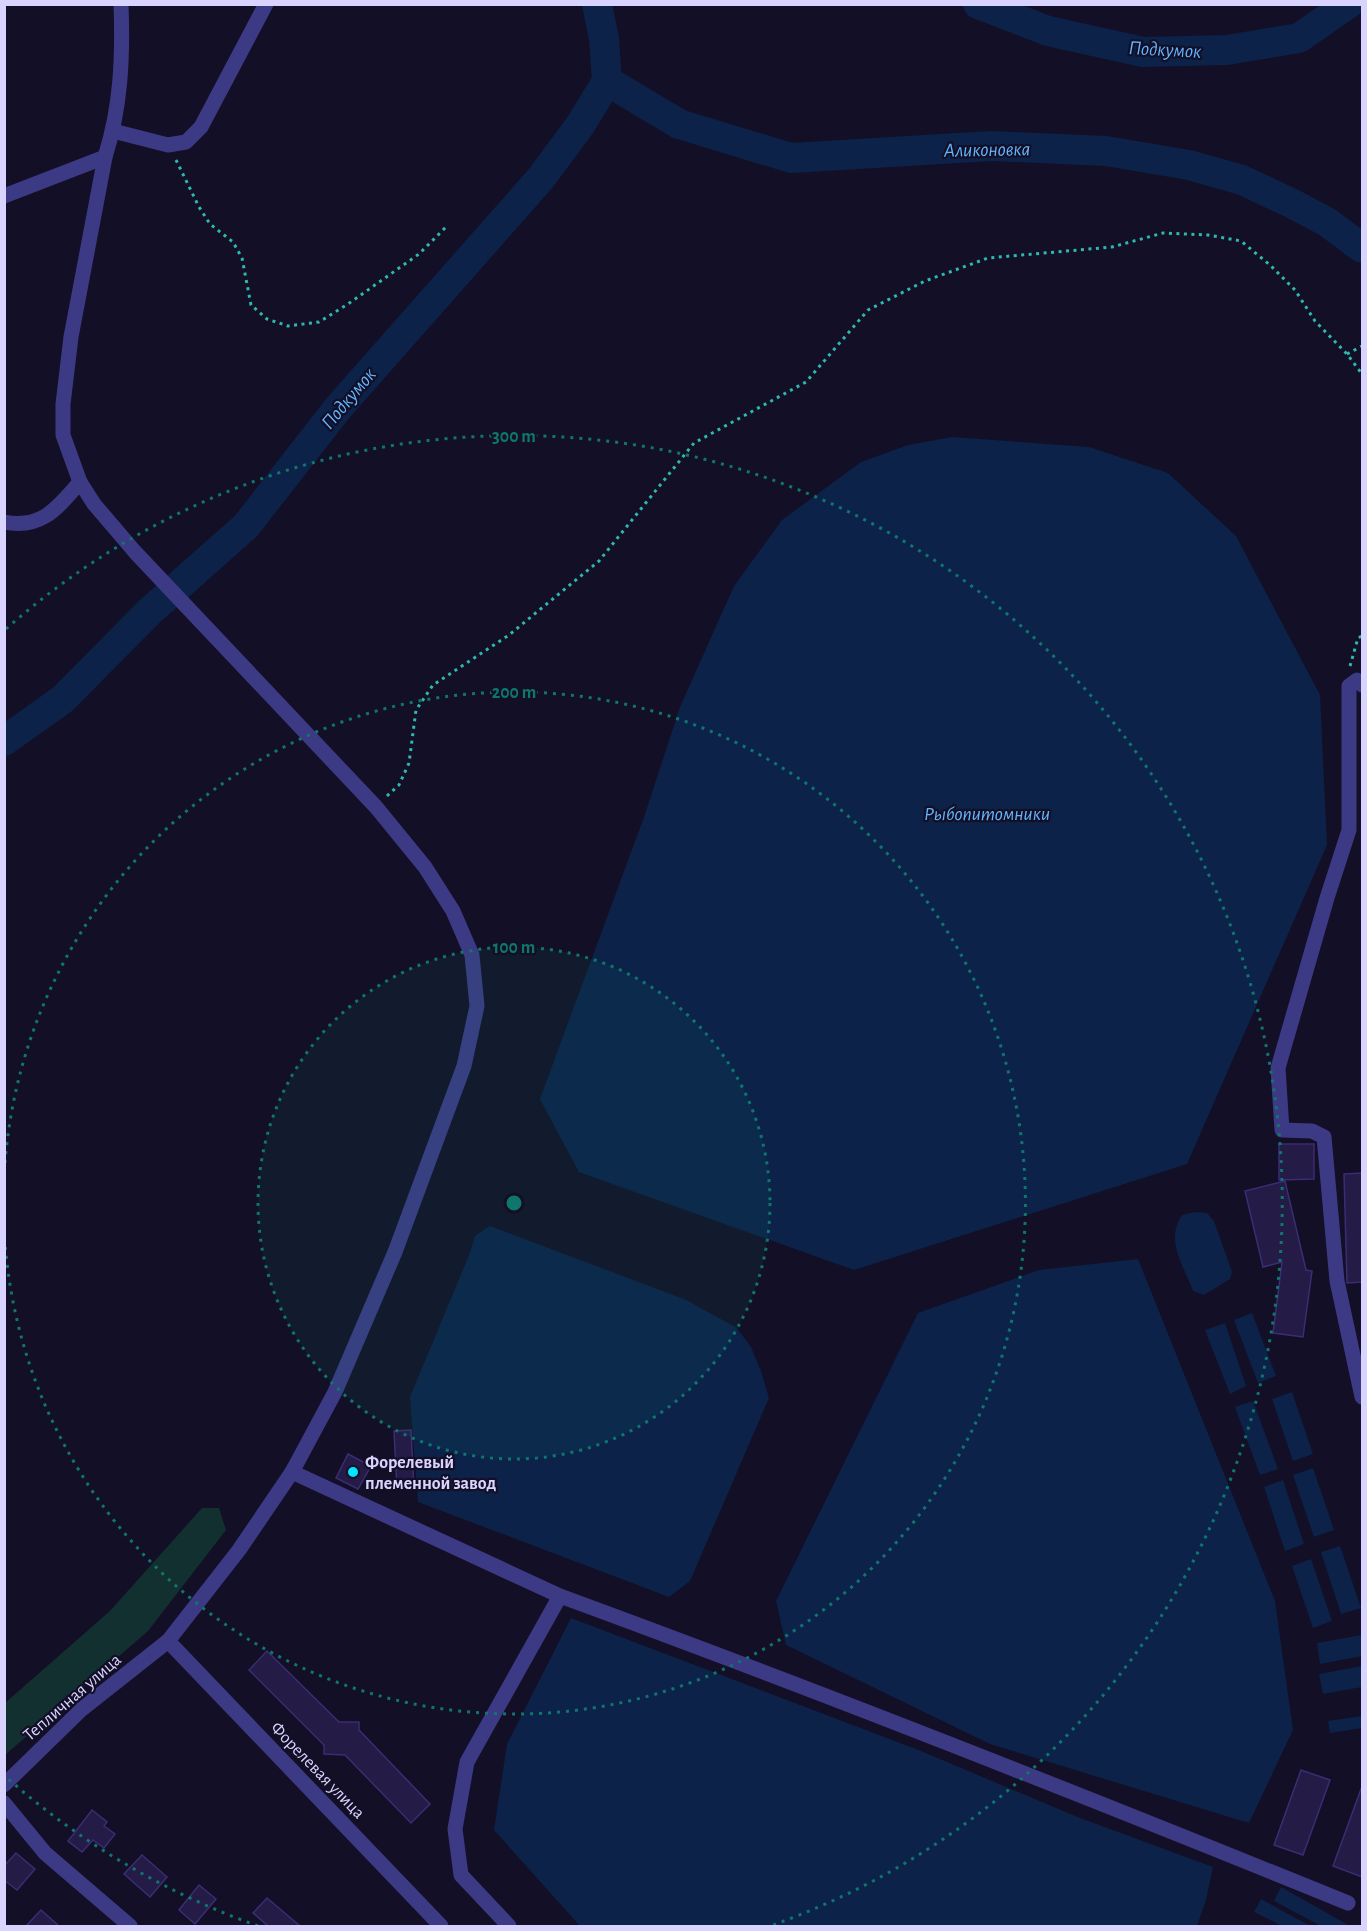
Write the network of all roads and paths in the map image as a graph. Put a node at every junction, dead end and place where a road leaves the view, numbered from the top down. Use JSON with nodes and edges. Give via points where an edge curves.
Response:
{"nodes":[{"id":1,"x":121,"y":4,"type":"edge"},
{"id":2,"x":266,"y":4,"type":"edge"},
{"id":3,"x":113,"y":131,"type":"junction"},
{"id":4,"x":168,"y":146,"type":"junction"},
{"id":5,"x":105,"y":157,"type":"junction"},
{"id":6,"x":4,"y":196,"type":"edge"},
{"id":7,"x":448,"y":225,"type":"dead end"},
{"id":8,"x":1362,"y":346,"type":"edge"},
{"id":9,"x":1347,"y":354,"type":"junction"},
{"id":10,"x":1362,"y":374,"type":"edge"},
{"id":11,"x":80,"y":482,"type":"junction"},
{"id":12,"x":4,"y":522,"type":"edge"},
{"id":13,"x":1362,"y":636,"type":"edge"},
{"id":14,"x":1360,"y":683,"type":"edge"},
{"id":15,"x":376,"y":807,"type":"junction"},
{"id":16,"x":1362,"y":1397,"type":"edge"},
{"id":17,"x":292,"y":1472,"type":"junction"},
{"id":18,"x":560,"y":1596,"type":"junction"},
{"id":19,"x":168,"y":1641,"type":"junction"},
{"id":20,"x":4,"y":1785,"type":"edge"},
{"id":21,"x":4,"y":1803,"type":"edge"},
{"id":22,"x":1348,"y":1903,"type":"dead end"},
{"id":23,"x":130,"y":1926,"type":"edge"},
{"id":24,"x":441,"y":1926,"type":"edge"},
{"id":25,"x":509,"y":1926,"type":"edge"}],
"edges":[{"from":1,"to":3,"type":"street","name":"Тепличная улица","via":[[120,90]]},
{"from":2,"to":4,"type":"street","via":[[201,127],[186,142]]},
{"from":3,"to":4,"type":"street"},
{"from":3,"to":5,"type":"street","name":"Тепличная улица"},
{"from":4,"to":7,"type":"path","via":[[210,224],[233,242],[242,258],[251,305],[267,319],[288,326],[319,322],[419,254]]},
{"from":5,"to":6,"type":"street"},
{"from":5,"to":11,"type":"street","name":"Тепличная улица","via":[[71,338],[63,404],[63,435]]},
{"from":8,"to":9,"type":"path"},
{"from":9,"to":10,"type":"path"},
{"from":9,"to":15,"type":"path","via":[[1270,265],[1241,242],[1208,235],[1163,234],[1112,247],[988,258],[925,281],[868,309],[806,382],[694,443],[599,561],[508,634],[433,685],[416,710],[409,763],[399,785]]},
{"from":11,"to":12,"type":"street","via":[[54,512],[32,523]]},
{"from":11,"to":15,"type":"street","name":"Тепличная улица","via":[[135,552]]},
{"from":13,"to":14,"type":"path","via":[[1350,665]]},
{"from":14,"to":16,"type":"street","via":[[1349,686],[1349,830],[1278,1068],[1282,1130],[1311,1131],[1323,1137],[1337,1281]]},
{"from":15,"to":17,"type":"street","name":"Тепличная улица","via":[[426,867],[453,911],[472,955],[477,1006],[464,1066],[394,1252],[335,1392]]},
{"from":17,"to":18,"type":"street"},
{"from":17,"to":19,"type":"street","name":"Тепличная улица","via":[[239,1550]]},
{"from":18,"to":22,"type":"street","via":[[1040,1778]]},
{"from":18,"to":25,"type":"street","via":[[467,1762],[455,1829],[461,1875]]},
{"from":19,"to":20,"type":"street","name":"Тепличная улица","via":[[82,1709]]},
{"from":19,"to":24,"type":"street","name":"Форелевая улица"},
{"from":21,"to":23,"type":"street","via":[[45,1853]]}]}
